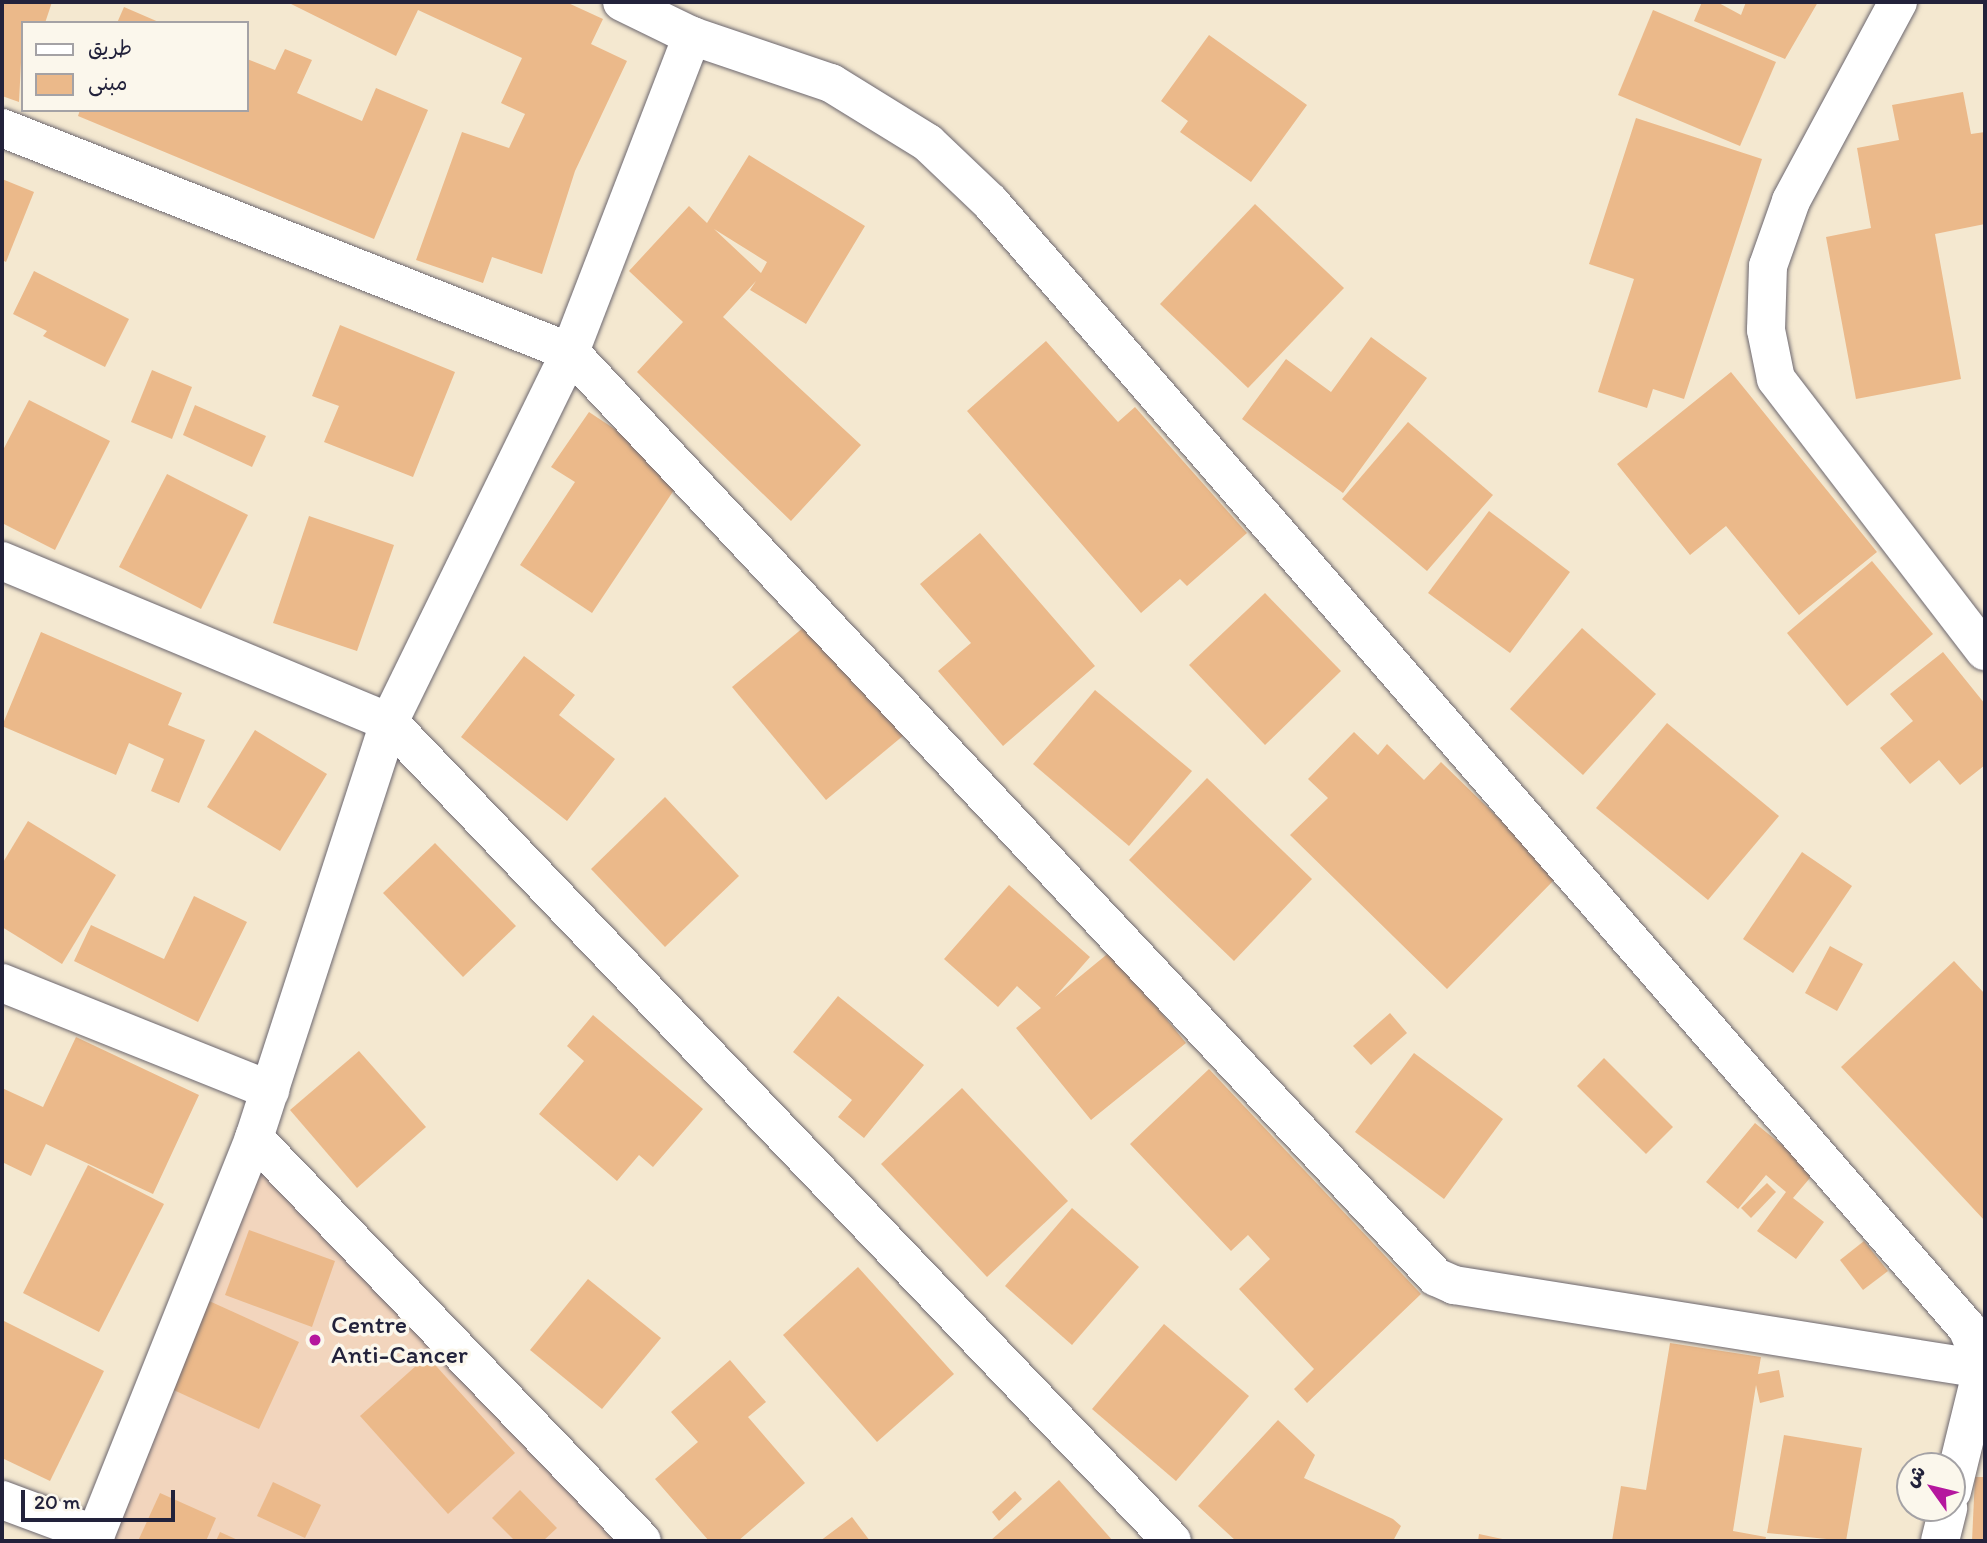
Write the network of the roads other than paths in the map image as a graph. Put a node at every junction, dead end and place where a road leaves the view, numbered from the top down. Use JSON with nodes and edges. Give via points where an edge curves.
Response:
{"nodes":[{"id":1,"x":622,"y":2,"type":"edge"},
{"id":2,"x":1898,"y":2,"type":"edge"},
{"id":3,"x":692,"y":36,"type":"junction"},
{"id":4,"x":2,"y":128,"type":"edge"},
{"id":5,"x":570,"y":352,"type":"junction"},
{"id":6,"x":2,"y":561,"type":"edge"},
{"id":7,"x":1985,"y":651,"type":"edge"},
{"id":8,"x":389,"y":722,"type":"junction"},
{"id":9,"x":2,"y":982,"type":"edge"},
{"id":10,"x":270,"y":1090,"type":"junction"},
{"id":11,"x":254,"y":1138,"type":"junction"},
{"id":12,"x":1983,"y":1369,"type":"edge"},
{"id":13,"x":1962,"y":1452,"type":"edge"},
{"id":14,"x":2,"y":1500,"type":"edge"},
{"id":15,"x":1945,"y":1522,"type":"edge"},
{"id":16,"x":94,"y":1538,"type":"edge"},
{"id":17,"x":642,"y":1541,"type":"edge"},
{"id":18,"x":1172,"y":1541,"type":"edge"},
{"id":19,"x":1940,"y":1541,"type":"edge"}],
"edges":[{"from":1,"to":3,"type":"street"},
{"from":2,"to":7,"type":"street","via":[[1791,201],[1768,266],[1766,330],[1776,379]]},
{"from":3,"to":5,"type":"street"},
{"from":3,"to":12,"type":"street","via":[[831,83],[928,143],[990,202],[1967,1328]]},
{"from":4,"to":5,"type":"street"},
{"from":5,"to":8,"type":"street"},
{"from":5,"to":12,"type":"street","via":[[1436,1277],[1454,1285]]},
{"from":6,"to":8,"type":"street"},
{"from":8,"to":10,"type":"street"},
{"from":8,"to":18,"type":"street"},
{"from":9,"to":10,"type":"street"},
{"from":10,"to":11,"type":"street"},
{"from":11,"to":16,"type":"street"},
{"from":11,"to":17,"type":"street"},
{"from":12,"to":13,"type":"street"},
{"from":14,"to":16,"type":"street"},
{"from":15,"to":19,"type":"street"}]}
